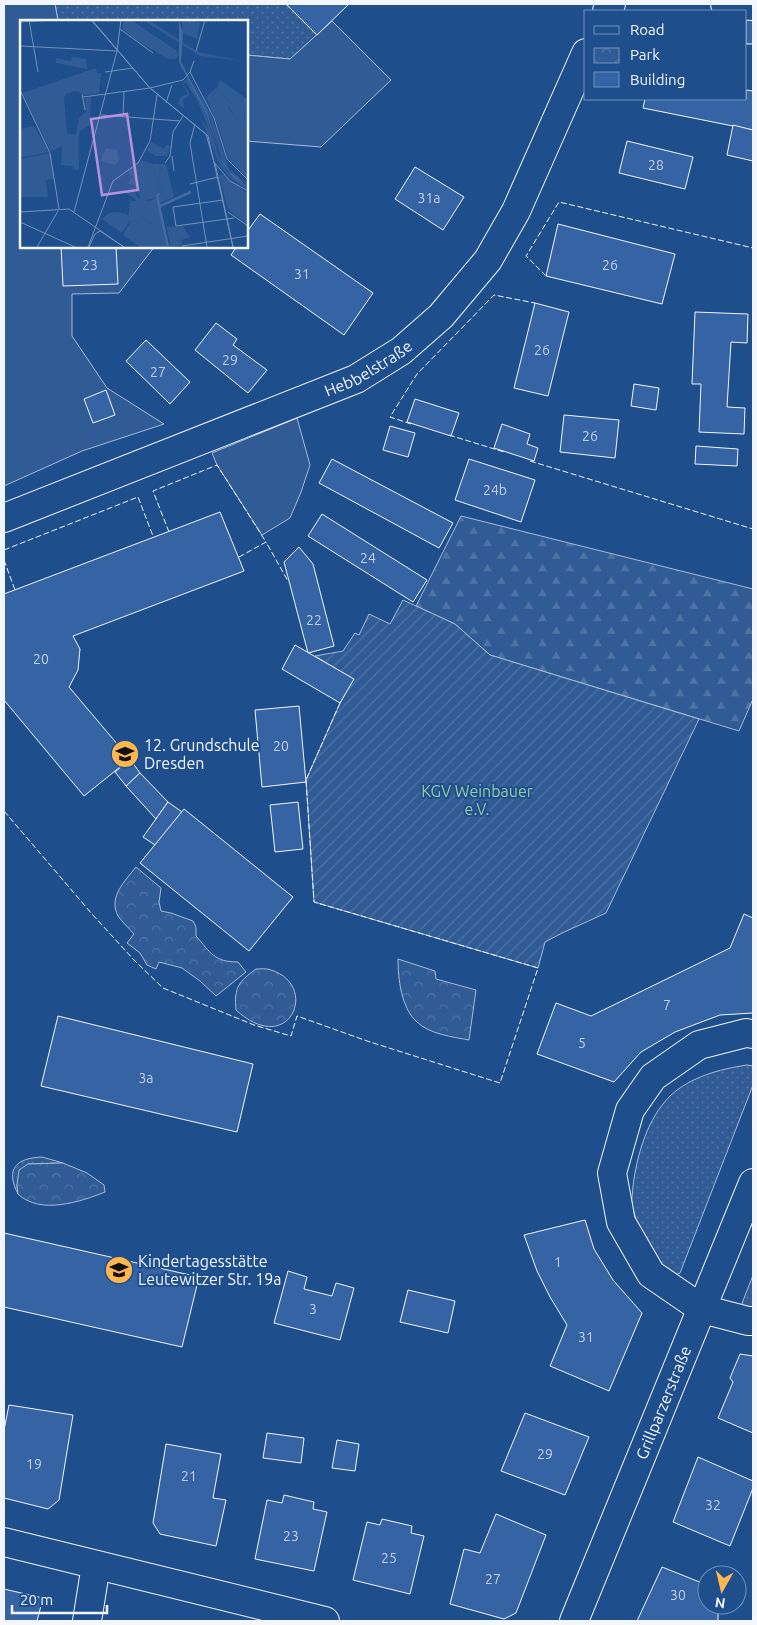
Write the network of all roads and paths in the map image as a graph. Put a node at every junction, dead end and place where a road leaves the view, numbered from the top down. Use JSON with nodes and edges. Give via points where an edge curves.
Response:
{"nodes":[{"id":1,"x":726,"y":4,"type":"edge"},
{"id":2,"x":753,"y":6,"type":"edge"},
{"id":3,"x":584,"y":58,"type":"edge"},
{"id":4,"x":4,"y":518,"type":"edge"},
{"id":5,"x":753,"y":1034,"type":"edge"},
{"id":6,"x":753,"y":1183,"type":"edge"},
{"id":7,"x":702,"y":1309,"type":"junction"},
{"id":8,"x":753,"y":1320,"type":"edge"},
{"id":9,"x":4,"y":1542,"type":"edge"},
{"id":10,"x":96,"y":1565,"type":"junction"},
{"id":11,"x":86,"y":1621,"type":"edge"},
{"id":12,"x":326,"y":1621,"type":"edge"},
{"id":13,"x":574,"y":1621,"type":"edge"}],
"edges":[{"from":1,"to":2,"type":"street"},
{"from":3,"to":4,"type":"street","name":"Hebbelstraße","via":[[516,211],[488,260],[441,316],[401,351],[356,379]]},
{"from":5,"to":7,"type":"street","via":[[698,1045],[654,1077],[630,1110],[612,1174],[620,1222],[651,1274]]},
{"from":6,"to":7,"type":"street","name":"Grillparzerstraße"},
{"from":7,"to":8,"type":"street"},
{"from":7,"to":13,"type":"street","name":"Grillparzerstraße"},
{"from":9,"to":10,"type":"street"},
{"from":10,"to":11,"type":"street"},
{"from":10,"to":12,"type":"street"}]}
